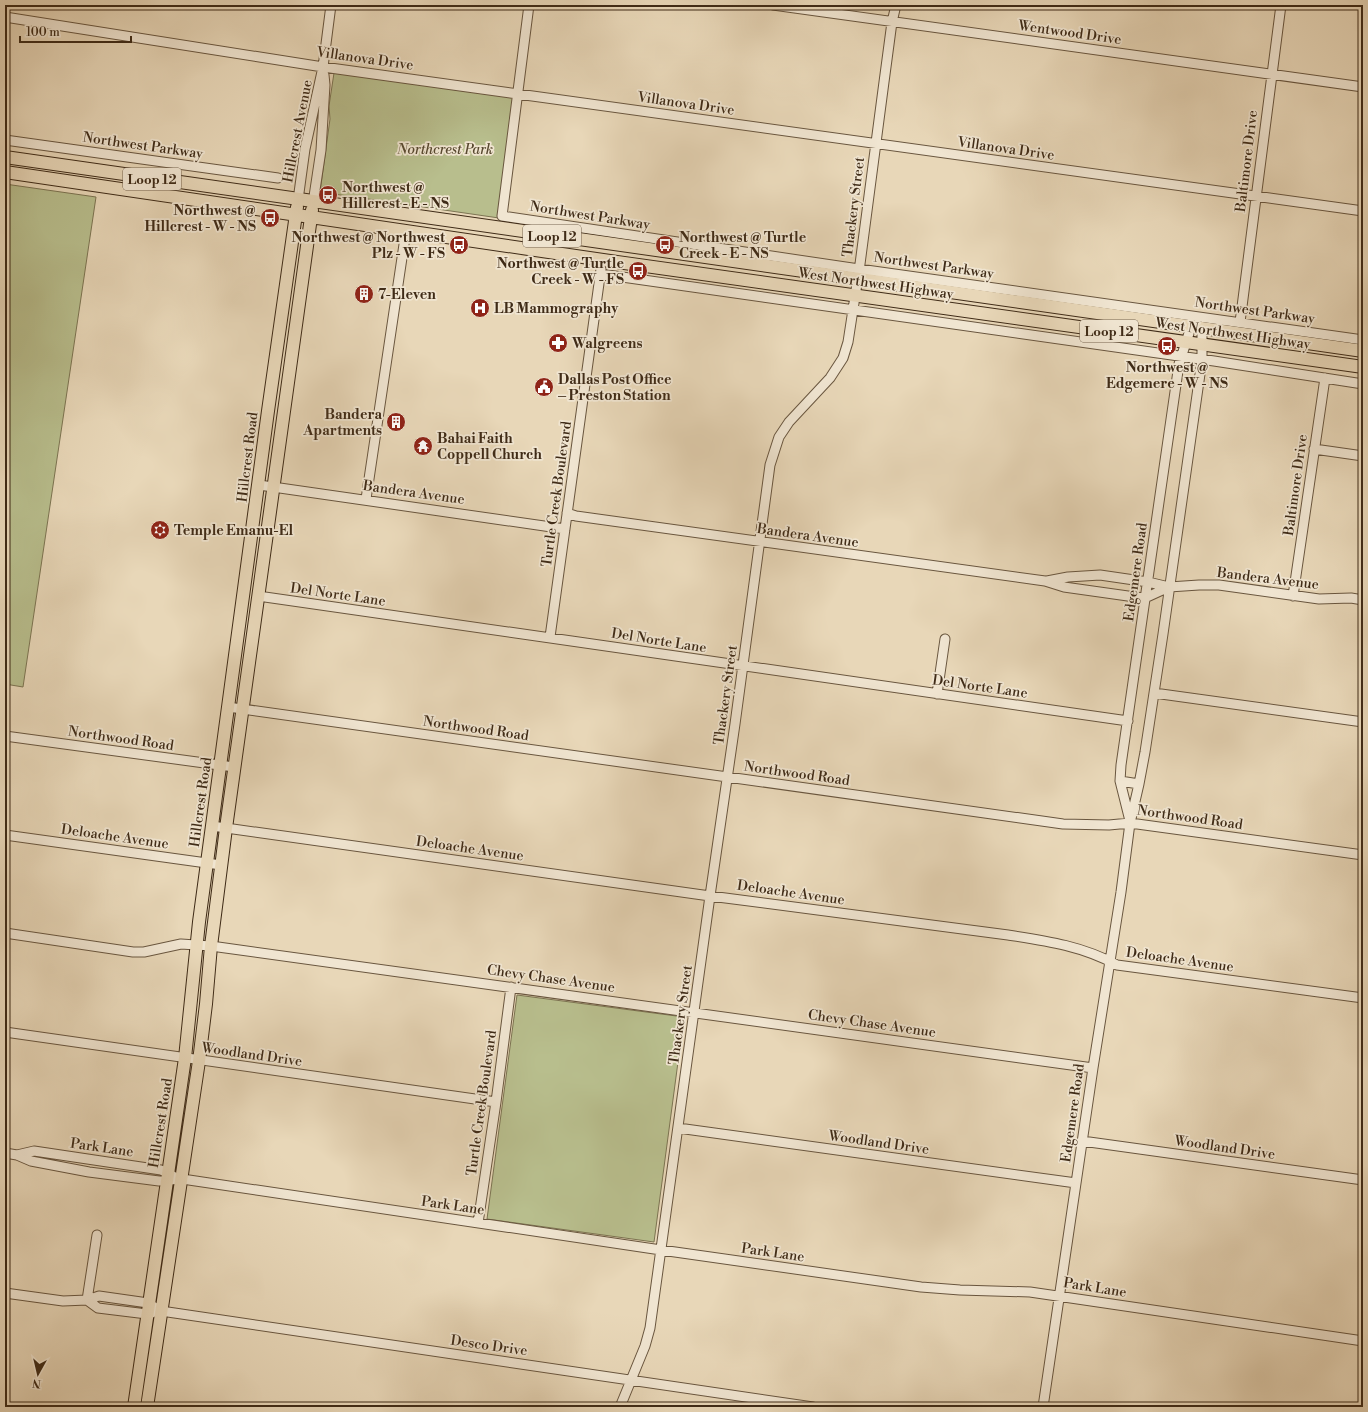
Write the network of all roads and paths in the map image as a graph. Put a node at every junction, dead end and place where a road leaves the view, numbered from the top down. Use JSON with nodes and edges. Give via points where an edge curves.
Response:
{"nodes":[{"id":1,"x":332,"y":5,"type":"edge"},
{"id":2,"x":529,"y":5,"type":"edge"},
{"id":3,"x":773,"y":5,"type":"edge"},
{"id":4,"x":896,"y":5,"type":"edge"},
{"id":5,"x":1281,"y":5,"type":"edge"},
{"id":6,"x":5,"y":17,"type":"edge"},
{"id":7,"x":892,"y":22,"type":"junction"},
{"id":8,"x":323,"y":67,"type":"junction"},
{"id":9,"x":1272,"y":74,"type":"junction"},
{"id":10,"x":1363,"y":87,"type":"edge"},
{"id":11,"x":518,"y":94,"type":"junction"},
{"id":12,"x":5,"y":140,"type":"edge"},
{"id":13,"x":875,"y":143,"type":"junction"},
{"id":14,"x":5,"y":157,"type":"edge"},
{"id":15,"x":5,"y":172,"type":"edge"},
{"id":16,"x":278,"y":178,"type":"dead end"},
{"id":17,"x":1256,"y":197,"type":"junction"},
{"id":18,"x":298,"y":200,"type":"junction"},
{"id":19,"x":313,"y":203,"type":"junction"},
{"id":20,"x":1363,"y":211,"type":"edge"},
{"id":21,"x":296,"y":214,"type":"junction"},
{"id":22,"x":311,"y":217,"type":"junction"},
{"id":23,"x":406,"y":231,"type":"junction"},
{"id":24,"x":605,"y":243,"type":"junction"},
{"id":25,"x":603,"y":260,"type":"junction"},
{"id":26,"x":601,"y":274,"type":"junction"},
{"id":27,"x":858,"y":275,"type":"junction"},
{"id":28,"x":855,"y":295,"type":"junction"},
{"id":29,"x":853,"y":310,"type":"junction"},
{"id":30,"x":1240,"y":322,"type":"junction"},
{"id":31,"x":281,"y":324,"type":"junction"},
{"id":32,"x":295,"y":326,"type":"junction"},
{"id":33,"x":1197,"y":328,"type":"junction"},
{"id":34,"x":1363,"y":340,"type":"edge"},
{"id":35,"x":1186,"y":341,"type":"junction"},
{"id":36,"x":1202,"y":344,"type":"junction"},
{"id":37,"x":1363,"y":351,"type":"edge"},
{"id":38,"x":1181,"y":356,"type":"junction"},
{"id":39,"x":1202,"y":359,"type":"junction"},
{"id":40,"x":1363,"y":367,"type":"edge"},
{"id":41,"x":1325,"y":378,"type":"junction"},
{"id":42,"x":1363,"y":384,"type":"edge"},
{"id":43,"x":268,"y":411,"type":"junction"},
{"id":44,"x":283,"y":413,"type":"junction"},
{"id":45,"x":1314,"y":449,"type":"junction"},
{"id":46,"x":1363,"y":456,"type":"edge"},
{"id":47,"x":259,"y":485,"type":"junction"},
{"id":48,"x":273,"y":487,"type":"junction"},
{"id":49,"x":366,"y":499,"type":"junction"},
{"id":50,"x":567,"y":513,"type":"junction"},
{"id":51,"x":565,"y":529,"type":"junction"},
{"id":52,"x":760,"y":542,"type":"junction"},
{"id":53,"x":1045,"y":581,"type":"junction"},
{"id":54,"x":1148,"y":582,"type":"junction"},
{"id":55,"x":1169,"y":587,"type":"junction"},
{"id":56,"x":244,"y":591,"type":"junction"},
{"id":57,"x":258,"y":593,"type":"junction"},
{"id":58,"x":1293,"y":596,"type":"junction"},
{"id":59,"x":1146,"y":598,"type":"junction"},
{"id":60,"x":1363,"y":600,"type":"edge"},
{"id":61,"x":550,"y":637,"type":"junction"},
{"id":62,"x":945,"y":639,"type":"dead end"},
{"id":63,"x":743,"y":667,"type":"junction"},
{"id":64,"x":1154,"y":693,"type":"junction"},
{"id":65,"x":937,"y":694,"type":"junction"},
{"id":66,"x":228,"y":707,"type":"junction"},
{"id":67,"x":242,"y":709,"type":"junction"},
{"id":68,"x":1128,"y":721,"type":"junction"},
{"id":69,"x":1363,"y":722,"type":"edge"},
{"id":70,"x":5,"y":736,"type":"edge"},
{"id":71,"x":220,"y":766,"type":"junction"},
{"id":72,"x":234,"y":767,"type":"junction"},
{"id":73,"x":727,"y":777,"type":"junction"},
{"id":74,"x":1120,"y":781,"type":"junction"},
{"id":75,"x":1139,"y":784,"type":"junction"},
{"id":76,"x":1130,"y":823,"type":"junction"},
{"id":77,"x":212,"y":826,"type":"junction"},
{"id":78,"x":226,"y":828,"type":"junction"},
{"id":79,"x":5,"y":835,"type":"edge"},
{"id":80,"x":1363,"y":855,"type":"edge"},
{"id":81,"x":207,"y":864,"type":"junction"},
{"id":82,"x":221,"y":865,"type":"junction"},
{"id":83,"x":710,"y":896,"type":"junction"},
{"id":84,"x":5,"y":933,"type":"edge"},
{"id":85,"x":197,"y":945,"type":"junction"},
{"id":86,"x":211,"y":946,"type":"junction"},
{"id":87,"x":1110,"y":961,"type":"junction"},
{"id":88,"x":511,"y":987,"type":"junction"},
{"id":89,"x":1363,"y":998,"type":"edge"},
{"id":90,"x":694,"y":1012,"type":"junction"},
{"id":91,"x":5,"y":1032,"type":"edge"},
{"id":92,"x":185,"y":1058,"type":"junction"},
{"id":93,"x":199,"y":1060,"type":"junction"},
{"id":94,"x":1093,"y":1068,"type":"junction"},
{"id":95,"x":496,"y":1102,"type":"junction"},
{"id":96,"x":678,"y":1128,"type":"junction"},
{"id":97,"x":1082,"y":1141,"type":"junction"},
{"id":98,"x":5,"y":1153,"type":"edge"},
{"id":99,"x":167,"y":1177,"type":"junction"},
{"id":100,"x":181,"y":1179,"type":"junction"},
{"id":101,"x":1363,"y":1180,"type":"edge"},
{"id":102,"x":1076,"y":1183,"type":"junction"},
{"id":103,"x":478,"y":1223,"type":"junction"},
{"id":104,"x":98,"y":1235,"type":"dead end"},
{"id":105,"x":661,"y":1250,"type":"junction"},
{"id":106,"x":5,"y":1292,"type":"edge"},
{"id":107,"x":1059,"y":1296,"type":"junction"},
{"id":108,"x":87,"y":1300,"type":"junction"},
{"id":109,"x":147,"y":1309,"type":"junction"},
{"id":110,"x":161,"y":1311,"type":"junction"},
{"id":111,"x":1363,"y":1341,"type":"edge"},
{"id":112,"x":632,"y":1380,"type":"junction"},
{"id":113,"x":134,"y":1407,"type":"edge"},
{"id":114,"x":147,"y":1407,"type":"edge"},
{"id":115,"x":620,"y":1407,"type":"edge"},
{"id":116,"x":813,"y":1407,"type":"edge"},
{"id":117,"x":1043,"y":1407,"type":"edge"}],
"edges":[{"from":1,"to":8,"type":"street","name":"Hillcrest Avenue"},
{"from":2,"to":11,"type":"street"},
{"from":3,"to":7,"type":"street","name":"Wentwood Drive"},
{"from":4,"to":7,"type":"street","name":"Thackery Street"},
{"from":5,"to":9,"type":"street","name":"Baltimore Drive"},
{"from":6,"to":8,"type":"street","name":"Villanova Drive"},
{"from":7,"to":9,"type":"street","name":"Wentwood Drive"},
{"from":7,"to":13,"type":"street","name":"Thackery Street"},
{"from":8,"to":11,"type":"street","name":"Villanova Drive"},
{"from":8,"to":18,"type":"street","name":"Hillcrest Avenue","via":[[305,149]]},
{"from":8,"to":19,"type":"street","name":"Hillcrest Avenue","via":[[325,86],[321,150]]},
{"from":9,"to":10,"type":"street","name":"Wentwood Drive"},
{"from":9,"to":17,"type":"street","name":"Baltimore Drive"},
{"from":11,"to":13,"type":"street","name":"Villanova Drive"},
{"from":11,"to":27,"type":"street","name":"Northwest Parkway","via":[[502,216]]},
{"from":12,"to":16,"type":"street","name":"Northwest Parkway"},
{"from":13,"to":17,"type":"street","name":"Villanova Drive"},
{"from":13,"to":27,"type":"street","name":"Thackery Street"},
{"from":14,"to":18,"type":"main road","name":"West Northwest Highway","number":"Loop 12"},
{"from":15,"to":21,"type":"main road","name":"West Northwest Highway","number":"Loop 12"},
{"from":17,"to":20,"type":"street","name":"Villanova Drive"},
{"from":17,"to":30,"type":"street","name":"Baltimore Drive"},
{"from":18,"to":19,"type":"main road","name":"West Northwest Highway","number":"Loop 12"},
{"from":18,"to":21,"type":"main road","name":"Hillcrest Road"},
{"from":19,"to":22,"type":"main road","name":"Hillcrest Road"},
{"from":19,"to":24,"type":"main road","name":"West Northwest Highway","number":"Loop 12"},
{"from":21,"to":22,"type":"main road","name":"West Northwest Highway","number":"Loop 12"},
{"from":21,"to":31,"type":"main road","name":"Hillcrest Road"},
{"from":22,"to":23,"type":"main road","name":"West Northwest Highway","number":"Loop 12"},
{"from":22,"to":32,"type":"main road","name":"Hillcrest Road"},
{"from":23,"to":25,"type":"main road","name":"West Northwest Highway","number":"Loop 12"},
{"from":23,"to":49,"type":"street"},
{"from":24,"to":25,"type":"main road"},
{"from":24,"to":27,"type":"main road","name":"West Northwest Highway","number":"Loop 12"},
{"from":25,"to":26,"type":"street","name":"Turtle Creek Boulevard"},
{"from":25,"to":28,"type":"main road","name":"West Northwest Highway","number":"Loop 12"},
{"from":26,"to":29,"type":"street"},
{"from":26,"to":50,"type":"street","name":"Turtle Creek Boulevard"},
{"from":27,"to":28,"type":"street","name":"Thackery Street"},
{"from":27,"to":30,"type":"street","name":"Northwest Parkway"},
{"from":27,"to":33,"type":"main road","name":"West Northwest Highway","number":"Loop 12"},
{"from":28,"to":29,"type":"street","name":"Thackery Street"},
{"from":28,"to":35,"type":"main road","name":"West Northwest Highway","number":"Loop 12"},
{"from":29,"to":38,"type":"street"},
{"from":29,"to":52,"type":"street","name":"Thackery Street","via":[[843,358],[824,386],[789,422],[779,437],[770,465]]},
{"from":30,"to":34,"type":"street","name":"Northwest Parkway"},
{"from":31,"to":32,"type":"main road"},
{"from":31,"to":43,"type":"main road","name":"Hillcrest Road"},
{"from":32,"to":44,"type":"main road","name":"Hillcrest Road"},
{"from":33,"to":35,"type":"street","name":"Edgemere Road"},
{"from":33,"to":36,"type":"street","name":"Edgemere Road"},
{"from":33,"to":37,"type":"main road","name":"West Northwest Highway","number":"Loop 12"},
{"from":35,"to":36,"type":"main road","name":"West Northwest Highway","number":"Loop 12"},
{"from":35,"to":38,"type":"street","name":"Edgemere Road"},
{"from":36,"to":39,"type":"street","name":"Edgemere Road"},
{"from":36,"to":40,"type":"main road","name":"West Northwest Highway","number":"Loop 12"},
{"from":38,"to":39,"type":"street"},
{"from":38,"to":54,"type":"street","name":"Edgemere Road"},
{"from":39,"to":41,"type":"street"},
{"from":39,"to":55,"type":"street","name":"Edgemere Road"},
{"from":41,"to":42,"type":"street"},
{"from":41,"to":45,"type":"street","name":"Baltimore Drive"},
{"from":43,"to":44,"type":"main road"},
{"from":43,"to":47,"type":"main road","name":"Hillcrest Road"},
{"from":44,"to":48,"type":"main road","name":"Hillcrest Road"},
{"from":45,"to":46,"type":"street"},
{"from":45,"to":58,"type":"street","name":"Baltimore Drive"},
{"from":47,"to":48,"type":"street","name":"Bandera Avenue"},
{"from":47,"to":56,"type":"main road","name":"Hillcrest Road"},
{"from":48,"to":49,"type":"street","name":"Bandera Avenue"},
{"from":48,"to":57,"type":"main road","name":"Hillcrest Road"},
{"from":49,"to":51,"type":"street","name":"Bandera Avenue"},
{"from":50,"to":51,"type":"street","name":"Turtle Creek Boulevard"},
{"from":50,"to":52,"type":"street","name":"Bandera Avenue"},
{"from":51,"to":61,"type":"street","name":"Turtle Creek Boulevard"},
{"from":52,"to":53,"type":"street","name":"Bandera Avenue"},
{"from":52,"to":63,"type":"street","name":"Thackery Street"},
{"from":53,"to":54,"type":"street","name":"Bandera Avenue","via":[[1100,575]]},
{"from":53,"to":59,"type":"street","name":"Bandera Avenue","via":[[1064,587]]},
{"from":54,"to":55,"type":"street","name":"Bandera Avenue"},
{"from":54,"to":59,"type":"street","name":"Edgemere Road"},
{"from":55,"to":58,"type":"street","name":"Bandera Avenue","via":[[1219,586]]},
{"from":55,"to":59,"type":"street","name":"Bandera Avenue"},
{"from":55,"to":64,"type":"street","name":"Edgemere Road"},
{"from":56,"to":57,"type":"main road"},
{"from":56,"to":66,"type":"main road","name":"Hillcrest Road"},
{"from":57,"to":61,"type":"street","name":"Del Norte Lane"},
{"from":57,"to":67,"type":"main road","name":"Hillcrest Road"},
{"from":58,"to":60,"type":"street","name":"Bandera Avenue"},
{"from":59,"to":68,"type":"street","name":"Edgemere Road"},
{"from":61,"to":63,"type":"street","name":"Del Norte Lane"},
{"from":62,"to":65,"type":"street"},
{"from":63,"to":65,"type":"street","name":"Del Norte Lane"},
{"from":63,"to":73,"type":"street","name":"Thackery Street"},
{"from":64,"to":69,"type":"street"},
{"from":64,"to":75,"type":"street","name":"Edgemere Road"},
{"from":65,"to":68,"type":"street","name":"Del Norte Lane"},
{"from":66,"to":67,"type":"street","name":"Northwood Road"},
{"from":66,"to":71,"type":"main road","name":"Hillcrest Road"},
{"from":67,"to":72,"type":"main road","name":"Hillcrest Road"},
{"from":67,"to":73,"type":"street","name":"Northwood Road"},
{"from":68,"to":74,"type":"street","name":"Edgemere Road"},
{"from":70,"to":71,"type":"street","name":"Northwood Road"},
{"from":71,"to":72,"type":"street","name":"Northwood Road"},
{"from":71,"to":77,"type":"main road","name":"Hillcrest Road"},
{"from":72,"to":78,"type":"main road","name":"Hillcrest Road"},
{"from":73,"to":76,"type":"street","name":"Northwood Road","via":[[1062,824],[1110,826]]},
{"from":73,"to":83,"type":"street","name":"Thackery Street"},
{"from":74,"to":75,"type":"street"},
{"from":74,"to":76,"type":"street","name":"Edgemere Road"},
{"from":75,"to":76,"type":"street","name":"Edgemere Road"},
{"from":76,"to":80,"type":"street","name":"Northwood Road"},
{"from":76,"to":87,"type":"street","name":"Edgemere Road"},
{"from":77,"to":78,"type":"street","name":"Deloache Avenue"},
{"from":77,"to":81,"type":"main road","name":"Hillcrest Road"},
{"from":78,"to":82,"type":"main road","name":"Hillcrest Road"},
{"from":78,"to":83,"type":"street","name":"Deloache Avenue"},
{"from":79,"to":81,"type":"street","name":"Deloache Avenue"},
{"from":81,"to":82,"type":"street","name":"Deloache Avenue"},
{"from":81,"to":85,"type":"main road","name":"Hillcrest Road"},
{"from":82,"to":86,"type":"main road","name":"Hillcrest Road"},
{"from":83,"to":87,"type":"street","name":"Deloache Avenue","via":[[1058,943]]},
{"from":83,"to":90,"type":"street","name":"Thackery Street"},
{"from":84,"to":85,"type":"street","name":"Chevy Chase Avenue","via":[[133,952],[181,944]]},
{"from":85,"to":86,"type":"street","name":"Chevy Chase Avenue"},
{"from":85,"to":92,"type":"main road","name":"Hillcrest Road"},
{"from":86,"to":88,"type":"street","name":"Chevy Chase Avenue"},
{"from":86,"to":93,"type":"main road","name":"Hillcrest Road"},
{"from":87,"to":89,"type":"street","name":"Deloache Avenue","via":[[1117,965]]},
{"from":87,"to":94,"type":"street","name":"Edgemere Road"},
{"from":88,"to":90,"type":"street","name":"Chevy Chase Avenue"},
{"from":88,"to":95,"type":"street","name":"Turtle Creek Boulevard"},
{"from":90,"to":94,"type":"street","name":"Chevy Chase Avenue"},
{"from":90,"to":96,"type":"street","name":"Thackery Street"},
{"from":91,"to":92,"type":"street","name":"Woodland Drive"},
{"from":92,"to":93,"type":"street","name":"Woodland Drive"},
{"from":92,"to":99,"type":"main road","name":"Hillcrest Road"},
{"from":93,"to":95,"type":"street","name":"Woodland Drive"},
{"from":93,"to":100,"type":"main road","name":"Hillcrest Road"},
{"from":94,"to":97,"type":"street","name":"Edgemere Road"},
{"from":95,"to":103,"type":"street","name":"Turtle Creek Boulevard"},
{"from":96,"to":102,"type":"street","name":"Woodland Drive"},
{"from":96,"to":105,"type":"street","name":"Thackery Street"},
{"from":97,"to":101,"type":"street","name":"Woodland Drive"},
{"from":97,"to":102,"type":"street","name":"Edgemere Road"},
{"from":98,"to":99,"type":"street","name":"Park Lane","via":[[31,1161],[89,1172],[156,1181]]},
{"from":99,"to":100,"type":"street","name":"Park Lane"},
{"from":99,"to":109,"type":"main road","name":"Hillcrest Road"},
{"from":100,"to":103,"type":"street","name":"Park Lane"},
{"from":100,"to":110,"type":"main road","name":"Hillcrest Road"},
{"from":102,"to":107,"type":"street","name":"Edgemere Road"},
{"from":103,"to":105,"type":"street","name":"Park Lane"},
{"from":104,"to":108,"type":"street"},
{"from":105,"to":107,"type":"street","name":"Park Lane","via":[[941,1289],[1030,1292]]},
{"from":105,"to":112,"type":"street","name":"Thackery Street","via":[[650,1328]]},
{"from":106,"to":108,"type":"street","name":"Desco Drive","via":[[63,1301]]},
{"from":107,"to":111,"type":"street","name":"Park Lane"},
{"from":107,"to":117,"type":"street","name":"Edgemere Road"},
{"from":108,"to":109,"type":"street","name":"Desco Drive","via":[[99,1296]]},
{"from":109,"to":110,"type":"street","name":"Desco Drive"},
{"from":109,"to":113,"type":"main road","name":"Hillcrest Road"},
{"from":110,"to":112,"type":"street","name":"Desco Drive"},
{"from":110,"to":114,"type":"main road","name":"Hillcrest Road"},
{"from":112,"to":115,"type":"street","name":"Thackery Street"},
{"from":112,"to":116,"type":"street","name":"Desco Drive"}]}
